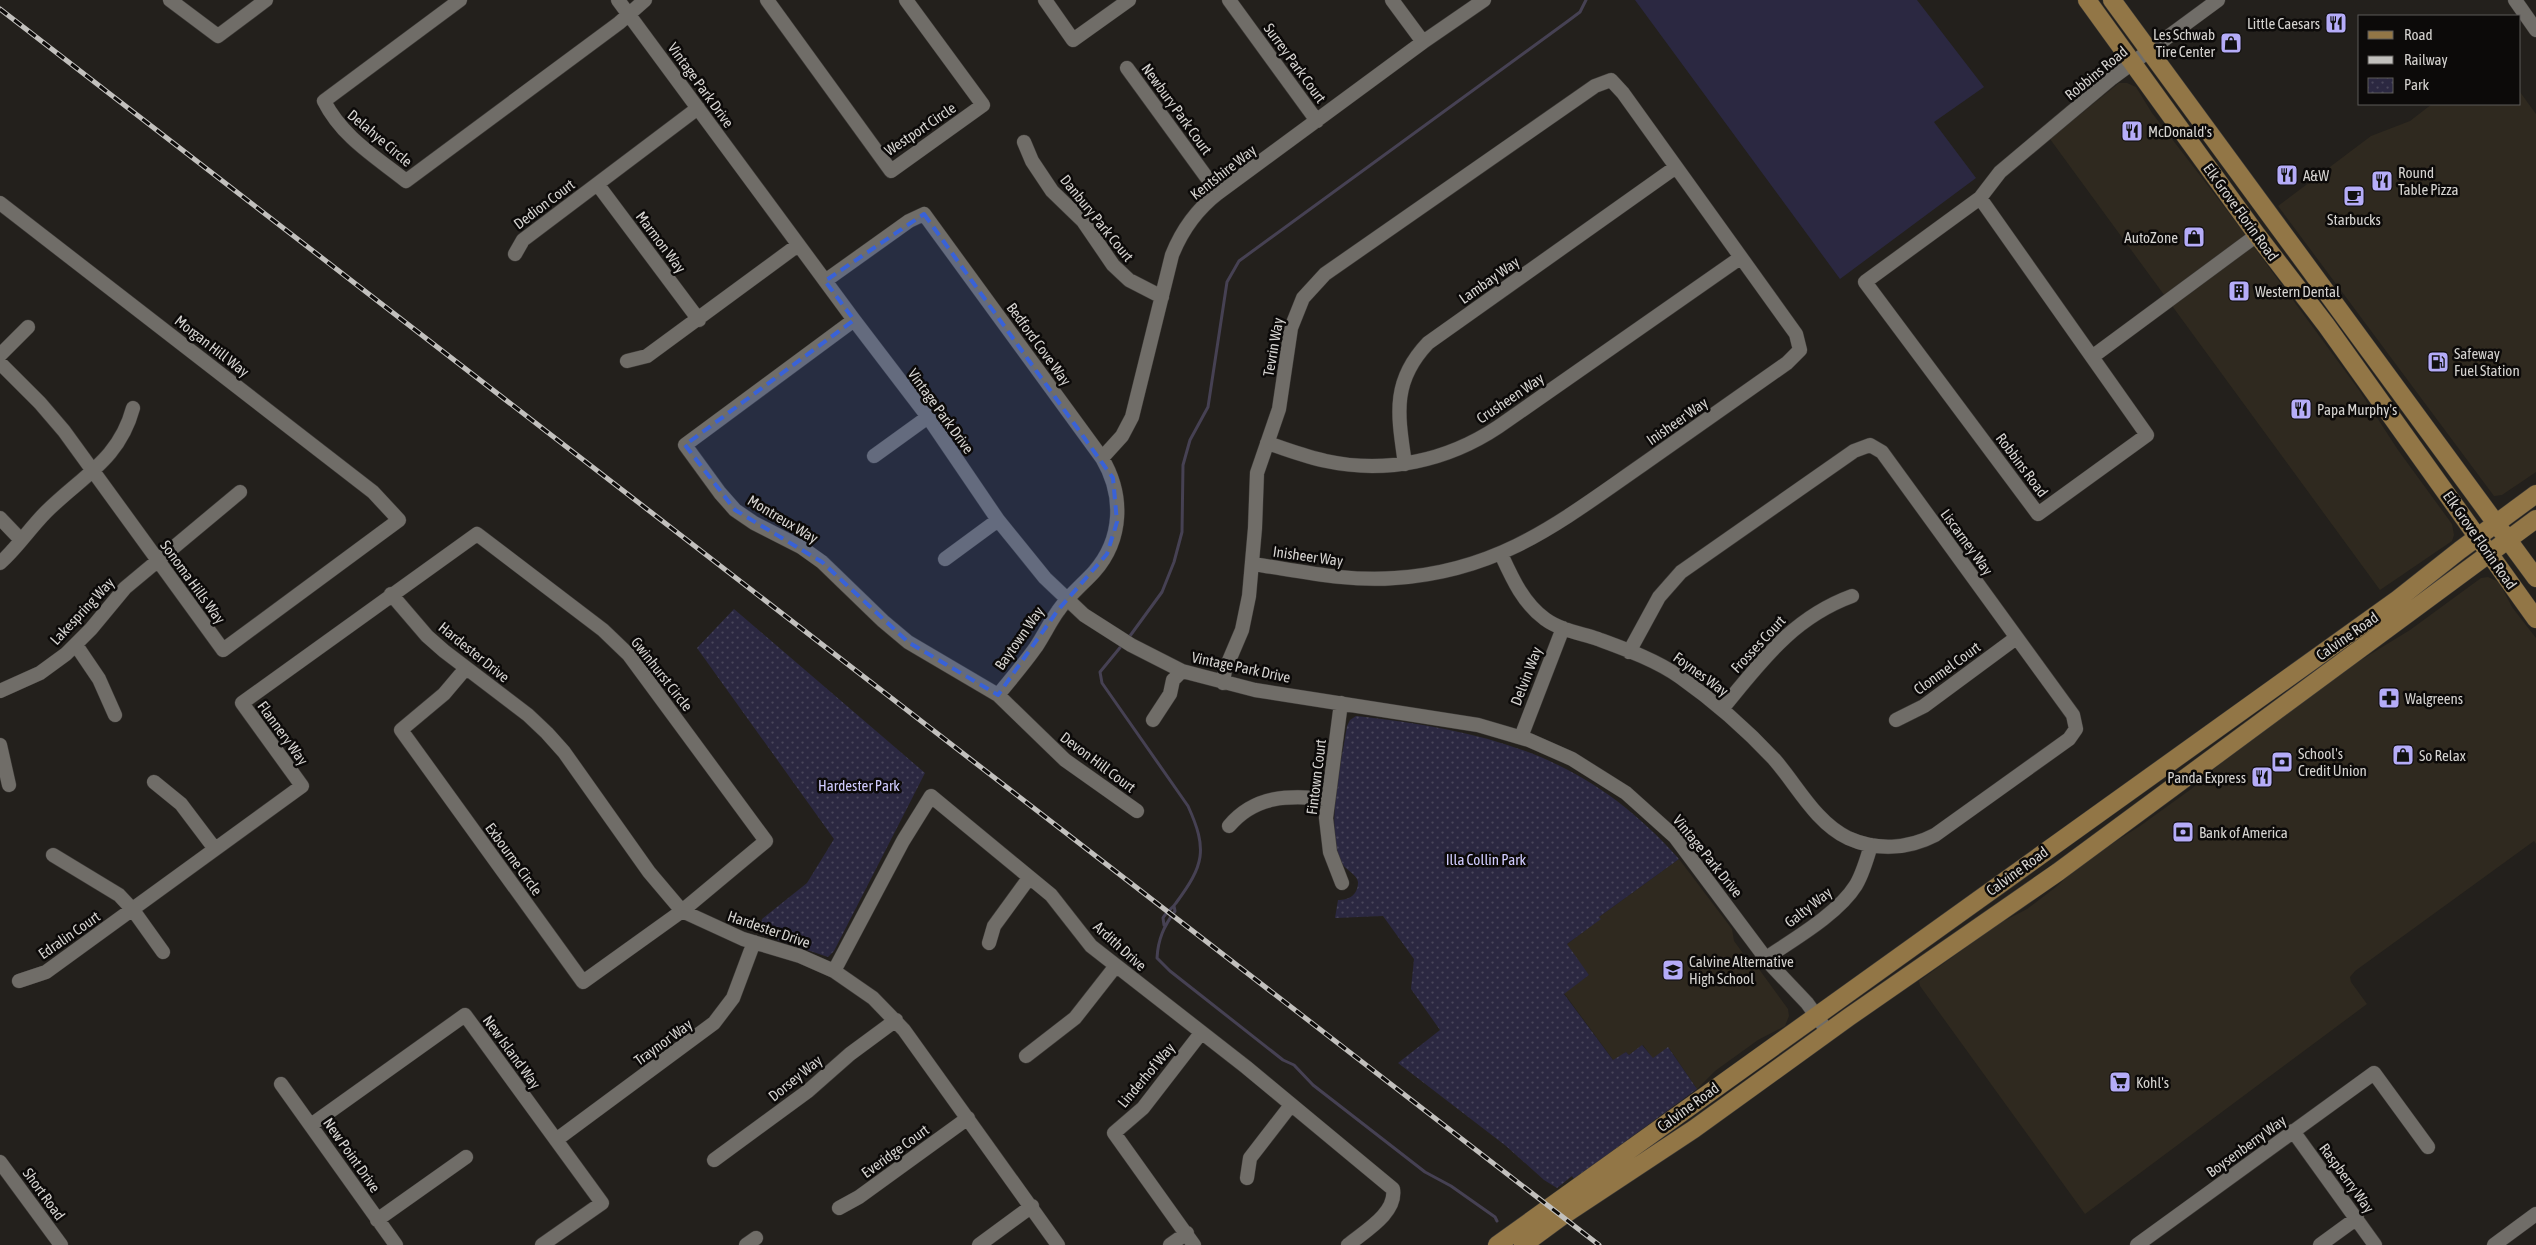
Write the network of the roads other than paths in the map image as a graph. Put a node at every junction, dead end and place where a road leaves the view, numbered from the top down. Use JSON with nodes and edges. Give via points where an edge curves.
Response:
{"nodes":[{"id":1,"x":170,"y":0,"type":"edge"},
{"id":2,"x":266,"y":0,"type":"edge"},
{"id":3,"x":460,"y":0,"type":"edge"},
{"id":4,"x":618,"y":0,"type":"edge"},
{"id":5,"x":645,"y":0,"type":"edge"},
{"id":6,"x":767,"y":0,"type":"edge"},
{"id":7,"x":906,"y":0,"type":"edge"},
{"id":8,"x":1045,"y":0,"type":"edge"},
{"id":9,"x":1129,"y":0,"type":"edge"},
{"id":10,"x":1229,"y":0,"type":"edge"},
{"id":11,"x":1392,"y":0,"type":"edge"},
{"id":12,"x":1484,"y":0,"type":"edge"},
{"id":13,"x":2088,"y":0,"type":"edge"},
{"id":14,"x":2112,"y":0,"type":"edge"},
{"id":15,"x":2218,"y":0,"type":"edge"},
{"id":16,"x":2515,"y":0,"type":"edge"},
{"id":17,"x":628,"y":14,"type":"junction"},
{"id":18,"x":2536,"y":30,"type":"edge"},
{"id":19,"x":1423,"y":42,"type":"junction"},
{"id":20,"x":2149,"y":51,"type":"junction"},
{"id":21,"x":2134,"y":63,"type":"junction"},
{"id":22,"x":1127,"y":68,"type":"dead end"},
{"id":23,"x":1611,"y":80,"type":"joint"},
{"id":24,"x":698,"y":108,"type":"junction"},
{"id":25,"x":1317,"y":121,"type":"junction"},
{"id":26,"x":1024,"y":142,"type":"dead end"},
{"id":27,"x":1676,"y":168,"type":"junction"},
{"id":28,"x":598,"y":185,"type":"junction"},
{"id":29,"x":1218,"y":194,"type":"junction"},
{"id":30,"x":1980,"y":198,"type":"junction"},
{"id":31,"x":0,"y":203,"type":"edge"},
{"id":32,"x":2257,"y":235,"type":"junction"},
{"id":33,"x":798,"y":244,"type":"junction"},
{"id":34,"x":515,"y":254,"type":"dead end"},
{"id":35,"x":1740,"y":258,"type":"junction"},
{"id":36,"x":825,"y":281,"type":"junction"},
{"id":37,"x":1162,"y":297,"type":"junction"},
{"id":38,"x":699,"y":320,"type":"junction"},
{"id":39,"x":854,"y":320,"type":"junction"},
{"id":40,"x":2326,"y":325,"type":"junction"},
{"id":41,"x":28,"y":327,"type":"dead end"},
{"id":42,"x":2365,"y":345,"type":"junction"},
{"id":43,"x":0,"y":355,"type":"edge"},
{"id":44,"x":2092,"y":357,"type":"junction"},
{"id":45,"x":627,"y":361,"type":"dead end"},
{"id":46,"x":0,"y":363,"type":"edge"},
{"id":47,"x":133,"y":408,"type":"dead end"},
{"id":48,"x":928,"y":417,"type":"junction"},
{"id":49,"x":1267,"y":443,"type":"junction"},
{"id":50,"x":874,"y":456,"type":"dead end"},
{"id":51,"x":1102,"y":458,"type":"junction"},
{"id":52,"x":1405,"y":464,"type":"junction"},
{"id":53,"x":92,"y":471,"type":"junction"},
{"id":54,"x":240,"y":492,"type":"dead end"},
{"id":55,"x":2536,"y":494,"type":"edge"},
{"id":56,"x":0,"y":518,"type":"edge"},
{"id":57,"x":2536,"y":519,"type":"edge"},
{"id":58,"x":399,"y":520,"type":"joint"},
{"id":59,"x":998,"y":520,"type":"junction"},
{"id":60,"x":2496,"y":524,"type":"junction"},
{"id":61,"x":2478,"y":537,"type":"junction"},
{"id":62,"x":21,"y":540,"type":"junction"},
{"id":63,"x":2507,"y":540,"type":"junction"},
{"id":64,"x":1501,"y":554,"type":"junction"},
{"id":65,"x":2489,"y":554,"type":"junction"},
{"id":66,"x":945,"y":559,"type":"dead end"},
{"id":67,"x":158,"y":560,"type":"junction"},
{"id":68,"x":0,"y":563,"type":"edge"},
{"id":69,"x":1253,"y":564,"type":"junction"},
{"id":70,"x":2536,"y":578,"type":"edge"},
{"id":71,"x":391,"y":594,"type":"junction"},
{"id":72,"x":1852,"y":596,"type":"dead end"},
{"id":73,"x":1067,"y":600,"type":"junction"},
{"id":74,"x":2536,"y":619,"type":"edge"},
{"id":75,"x":1562,"y":628,"type":"junction"},
{"id":76,"x":2016,"y":638,"type":"junction"},
{"id":77,"x":76,"y":645,"type":"junction"},
{"id":78,"x":1629,"y":652,"type":"junction"},
{"id":79,"x":466,"y":668,"type":"junction"},
{"id":80,"x":1182,"y":671,"type":"junction"},
{"id":81,"x":1223,"y":683,"type":"junction"},
{"id":82,"x":0,"y":691,"type":"edge"},
{"id":83,"x":998,"y":695,"type":"junction"},
{"id":84,"x":1342,"y":703,"type":"junction"},
{"id":85,"x":2252,"y":704,"type":"junction"},
{"id":86,"x":1722,"y":709,"type":"junction"},
{"id":87,"x":115,"y":716,"type":"dead end"},
{"id":88,"x":1153,"y":720,"type":"dead end"},
{"id":89,"x":1896,"y":720,"type":"dead end"},
{"id":90,"x":1521,"y":737,"type":"junction"},
{"id":91,"x":0,"y":745,"type":"edge"},
{"id":92,"x":2205,"y":763,"type":"junction"},
{"id":93,"x":154,"y":782,"type":"dead end"},
{"id":94,"x":9,"y":785,"type":"dead end"},
{"id":95,"x":1327,"y":799,"type":"junction"},
{"id":96,"x":1137,"y":811,"type":"dead end"},
{"id":97,"x":2100,"y":812,"type":"junction"},
{"id":98,"x":1229,"y":826,"type":"dead end"},
{"id":99,"x":1871,"y":845,"type":"junction"},
{"id":100,"x":215,"y":849,"type":"junction"},
{"id":101,"x":53,"y":854,"type":"dead end"},
{"id":102,"x":2040,"y":854,"type":"junction"},
{"id":103,"x":2058,"y":872,"type":"junction"},
{"id":104,"x":1029,"y":878,"type":"junction"},
{"id":105,"x":1342,"y":883,"type":"dead end"},
{"id":106,"x":133,"y":910,"type":"junction"},
{"id":107,"x":682,"y":911,"type":"junction"},
{"id":108,"x":1990,"y":918,"type":"junction"},
{"id":109,"x":754,"y":942,"type":"junction"},
{"id":110,"x":989,"y":942,"type":"dead end"},
{"id":111,"x":162,"y":952,"type":"dead end"},
{"id":112,"x":1766,"y":958,"type":"junction"},
{"id":113,"x":1115,"y":967,"type":"junction"},
{"id":114,"x":834,"y":971,"type":"junction"},
{"id":115,"x":19,"y":981,"type":"dead end"},
{"id":116,"x":1816,"y":1015,"type":"junction"},
{"id":117,"x":896,"y":1020,"type":"junction"},
{"id":118,"x":1828,"y":1032,"type":"junction"},
{"id":119,"x":1201,"y":1033,"type":"junction"},
{"id":120,"x":1026,"y":1056,"type":"dead end"},
{"id":121,"x":281,"y":1084,"type":"dead end"},
{"id":122,"x":1291,"y":1104,"type":"junction"},
{"id":123,"x":968,"y":1118,"type":"junction"},
{"id":124,"x":311,"y":1125,"type":"junction"},
{"id":125,"x":2293,"y":1131,"type":"junction"},
{"id":126,"x":556,"y":1140,"type":"junction"},
{"id":127,"x":2428,"y":1147,"type":"dead end"},
{"id":128,"x":466,"y":1157,"type":"dead end"},
{"id":129,"x":714,"y":1160,"type":"dead end"},
{"id":130,"x":0,"y":1162,"type":"edge"},
{"id":131,"x":1247,"y":1178,"type":"dead end"},
{"id":132,"x":1032,"y":1206,"type":"junction"},
{"id":133,"x":839,"y":1208,"type":"dead end"},
{"id":134,"x":2536,"y":1214,"type":"edge"},
{"id":135,"x":2357,"y":1218,"type":"junction"},
{"id":136,"x":377,"y":1220,"type":"junction"},
{"id":137,"x":1190,"y":1239,"type":"edge"},
{"id":138,"x":2497,"y":1244,"type":"edge"},
{"id":139,"x":62,"y":1245,"type":"edge"},
{"id":140,"x":396,"y":1245,"type":"edge"},
{"id":141,"x":542,"y":1245,"type":"edge"},
{"id":142,"x":979,"y":1245,"type":"edge"},
{"id":143,"x":1058,"y":1245,"type":"edge"},
{"id":144,"x":1170,"y":1245,"type":"edge"},
{"id":145,"x":1348,"y":1245,"type":"edge"},
{"id":146,"x":1497,"y":1245,"type":"edge"},
{"id":147,"x":1523,"y":1245,"type":"edge"},
{"id":148,"x":2137,"y":1245,"type":"edge"},
{"id":149,"x":2320,"y":1245,"type":"edge"},
{"id":150,"x":2375,"y":1245,"type":"edge"}],
"edges":[{"from":1,"to":2,"type":"street","via":[[218,36]]},
{"from":3,"to":17,"type":"street","name":"Delahye Circle","via":[[324,102],[334,121],[350,138],[406,181]]},
{"from":4,"to":17,"type":"street","name":"Vintage Park Drive"},
{"from":5,"to":17,"type":"street"},
{"from":6,"to":7,"type":"street","name":"Westport Circle","via":[[891,171],[983,105]]},
{"from":8,"to":9,"type":"street","via":[[1074,40]]},
{"from":10,"to":25,"type":"street","name":"Surrey Park Court"},
{"from":11,"to":19,"type":"street"},
{"from":12,"to":19,"type":"street","name":"Kentshire Way"},
{"from":13,"to":21,"type":"main road","name":"Elk Grove Florin Road"},
{"from":14,"to":20,"type":"main road","name":"Elk Grove Florin Road"},
{"from":15,"to":20,"type":"street","name":"Robbins Road"},
{"from":16,"to":18,"type":"street"},
{"from":17,"to":24,"type":"street","name":"Vintage Park Drive"},
{"from":19,"to":25,"type":"street","name":"Kentshire Way"},
{"from":20,"to":21,"type":"street","name":"Robbins Road"},
{"from":20,"to":42,"type":"main road","name":"Elk Grove Florin Road"},
{"from":21,"to":30,"type":"street","name":"Robbins Road","via":[[2000,172]]},
{"from":21,"to":32,"type":"main road","name":"Elk Grove Florin Road"},
{"from":22,"to":29,"type":"street","name":"Newbury Park Court"},
{"from":23,"to":27,"type":"street","name":"Inisheer Way","via":[[1623,92]]},
{"from":23,"to":49,"type":"street","name":"Tevrin Way","via":[[1587,91],[1317,281],[1303,298],[1294,317],[1279,409]]},
{"from":24,"to":28,"type":"street"},
{"from":24,"to":33,"type":"street","name":"Vintage Park Drive"},
{"from":25,"to":29,"type":"street","name":"Kentshire Way"},
{"from":26,"to":37,"type":"street","name":"Danbury Park Court","via":[[1052,191],[1082,221],[1113,265],[1129,280]]},
{"from":27,"to":35,"type":"street","name":"Inisheer Way"},
{"from":27,"to":52,"type":"street","name":"Lambay Way","via":[[1428,343],[1404,380],[1399,401]]},
{"from":28,"to":34,"type":"street","name":"Dedion Court","via":[[523,240]]},
{"from":28,"to":38,"type":"street","name":"Marmon Way"},
{"from":29,"to":37,"type":"street","name":"Kentshire Way","via":[[1200,208],[1181,235],[1172,255]]},
{"from":30,"to":44,"type":"street","name":"Robbins Road"},
{"from":30,"to":44,"type":"street","name":"Robbins Road","via":[[1865,282],[2038,514],[2147,434]]},
{"from":31,"to":58,"type":"street","name":"Morgan Hill Way","via":[[373,492]]},
{"from":32,"to":40,"type":"main road","name":"Elk Grove Florin Road"},
{"from":32,"to":44,"type":"street"},
{"from":33,"to":36,"type":"street","name":"Vintage Park Drive"},
{"from":33,"to":38,"type":"street"},
{"from":35,"to":52,"type":"street","name":"Crusheen Way","via":[[1489,433],[1448,453]]},
{"from":35,"to":64,"type":"street","name":"Inisheer Way","via":[[1796,334],[1800,350],[1787,363],[1552,528]]},
{"from":36,"to":39,"type":"street","name":"Vintage Park Drive"},
{"from":36,"to":51,"type":"street","name":"Bedford Cove Way","via":[[908,221],[924,214]]},
{"from":37,"to":51,"type":"street","name":"Kentshire Way","via":[[1132,416],[1122,436]]},
{"from":38,"to":45,"type":"street","via":[[647,356]]},
{"from":39,"to":48,"type":"street","name":"Vintage Park Drive"},
{"from":39,"to":83,"type":"street","name":"Montreux Way","via":[[685,445],[740,513],[822,562],[908,642]]},
{"from":40,"to":42,"type":"main road","via":[[2340,330],[2357,345]]},
{"from":40,"to":61,"type":"main road","name":"Elk Grove Florin Road"},
{"from":41,"to":43,"type":"street"},
{"from":42,"to":60,"type":"main road","name":"Elk Grove Florin Road"},
{"from":46,"to":53,"type":"street","name":"Sonoma Hills Way","via":[[56,422]]},
{"from":47,"to":53,"type":"street","via":[[117,445]]},
{"from":48,"to":50,"type":"street"},
{"from":48,"to":59,"type":"street","name":"Vintage Park Drive"},
{"from":49,"to":52,"type":"street","name":"Crusheen Way","via":[[1320,460],[1348,465]]},
{"from":49,"to":69,"type":"street","name":"Tevrin Way","via":[[1256,473]]},
{"from":51,"to":73,"type":"street","name":"Bedford Cove Way","via":[[1116,488],[1118,511],[1115,533],[1101,564]]},
{"from":53,"to":62,"type":"street","via":[[60,498]]},
{"from":53,"to":67,"type":"street","name":"Sonoma Hills Way"},
{"from":54,"to":67,"type":"street","name":"Lakespring Way"},
{"from":55,"to":60,"type":"main road","name":"Calvine Road"},
{"from":56,"to":62,"type":"street"},
{"from":57,"to":63,"type":"main road","name":"Calvine Road"},
{"from":58,"to":67,"type":"street","name":"Sonoma Hills Way","via":[[223,650]]},
{"from":59,"to":66,"type":"street"},
{"from":59,"to":73,"type":"street","name":"Vintage Park Drive","via":[[1026,557]]},
{"from":60,"to":61,"type":"main road","name":"Calvine Road"},
{"from":60,"to":63,"type":"main road","name":"Elk Grove Florin Road"},
{"from":61,"to":65,"type":"main road","name":"Elk Grove Florin Road"},
{"from":61,"to":85,"type":"main road","name":"Calvine Road"},
{"from":62,"to":68,"type":"street"},
{"from":63,"to":65,"type":"main road","name":"Calvine Road"},
{"from":63,"to":70,"type":"main road","name":"Elk Grove Florin Road"},
{"from":64,"to":69,"type":"street","name":"Inisheer Way","via":[[1462,567],[1394,579],[1336,577]]},
{"from":64,"to":75,"type":"street","name":"Foynes Way","via":[[1520,592],[1545,619]]},
{"from":65,"to":74,"type":"main road","name":"Elk Grove Florin Road"},
{"from":65,"to":92,"type":"main road","name":"Calvine Road"},
{"from":67,"to":77,"type":"street","name":"Lakespring Way","via":[[125,588]]},
{"from":69,"to":81,"type":"street","name":"Tevrin Way","via":[[1242,630],[1225,670]]},
{"from":71,"to":79,"type":"street","name":"Hardester Drive","via":[[426,636]]},
{"from":71,"to":100,"type":"street","name":"Flannery Way","via":[[242,703],[302,786]]},
{"from":71,"to":107,"type":"street","name":"Gwinhurst Circle","via":[[478,534],[603,630],[630,655],[766,841]]},
{"from":72,"to":86,"type":"street","name":"Frosses Court","via":[[1816,613],[1784,636]]},
{"from":73,"to":80,"type":"street","name":"Vintage Park Drive","via":[[1114,635]]},
{"from":73,"to":83,"type":"street","name":"Baytown Way","via":[[1035,649]]},
{"from":75,"to":78,"type":"street","name":"Foynes Way"},
{"from":75,"to":90,"type":"street","name":"Delvin Way"},
{"from":76,"to":78,"type":"street","name":"Liscarney Way","via":[[1882,452],[1870,445],[1854,451],[1681,572],[1659,596]]},
{"from":76,"to":89,"type":"street","name":"Clonmel Court","via":[[1924,706]]},
{"from":76,"to":99,"type":"street","name":"Liscarney Way","via":[[2073,716],[2076,729],[2069,739],[1935,835],[1897,847]]},
{"from":77,"to":82,"type":"street","name":"Lakespring Way","via":[[40,673]]},
{"from":77,"to":87,"type":"street","via":[[100,679]]},
{"from":78,"to":86,"type":"street","name":"Foynes Way","via":[[1664,666]]},
{"from":79,"to":107,"type":"street","name":"Hardester Drive","via":[[528,715],[564,752],[649,872]]},
{"from":79,"to":107,"type":"street","name":"Exbourne Circle","via":[[439,699],[401,730],[583,982]]},
{"from":80,"to":81,"type":"street","name":"Vintage Park Drive"},
{"from":80,"to":88,"type":"street","via":[[1173,680],[1170,694]]},
{"from":81,"to":84,"type":"street","name":"Vintage Park Drive"},
{"from":83,"to":96,"type":"street","name":"Devon Hill Court","via":[[1065,760]]},
{"from":84,"to":90,"type":"street","name":"Vintage Park Drive","via":[[1462,721]]},
{"from":84,"to":95,"type":"street","name":"Fintown Court"},
{"from":85,"to":92,"type":"main road","via":[[2240,721],[2206,748]]},
{"from":85,"to":97,"type":"main road","name":"Calvine Road"},
{"from":86,"to":99,"type":"street","name":"Foynes Way","via":[[1773,758],[1829,825],[1848,838]]},
{"from":90,"to":112,"type":"street","name":"Vintage Park Drive","via":[[1591,770],[1626,793],[1655,818],[1687,852]]},
{"from":91,"to":94,"type":"street"},
{"from":92,"to":103,"type":"main road","name":"Calvine Road"},
{"from":93,"to":100,"type":"street","via":[[181,804]]},
{"from":95,"to":98,"type":"street","via":[[1273,798],[1243,812]]},
{"from":95,"to":105,"type":"street","name":"Fintown Court","via":[[1330,852]]},
{"from":97,"to":102,"type":"main road","name":"Calvine Road"},
{"from":97,"to":103,"type":"main road","via":[[2081,836],[2058,856],[2054,865]]},
{"from":99,"to":112,"type":"street","name":"Galty Way","via":[[1860,877],[1849,895]]},
{"from":100,"to":106,"type":"street","name":"Flannery Way"},
{"from":101,"to":106,"type":"street","via":[[110,888]]},
{"from":102,"to":108,"type":"main road","via":[[2039,864],[2004,898]]},
{"from":102,"to":116,"type":"main road","name":"Calvine Road"},
{"from":103,"to":108,"type":"main road","name":"Calvine Road"},
{"from":104,"to":110,"type":"street","via":[[994,926]]},
{"from":104,"to":113,"type":"street","name":"Ardith Drive","via":[[1051,895],[1090,946]]},
{"from":104,"to":114,"type":"street","name":"Ardith Drive","via":[[932,796],[903,841]]},
{"from":106,"to":111,"type":"street"},
{"from":106,"to":115,"type":"street","name":"Edralin Court","via":[[46,972]]},
{"from":107,"to":109,"type":"street","name":"Hardester Drive"},
{"from":108,"to":118,"type":"main road","name":"Calvine Road"},
{"from":109,"to":114,"type":"street","name":"Hardester Drive","via":[[800,956]]},
{"from":109,"to":126,"type":"street","name":"Traynor Way","via":[[735,993],[714,1023]]},
{"from":112,"to":116,"type":"street","name":"Vintage Park Drive"},
{"from":113,"to":119,"type":"street","name":"Ardith Drive"},
{"from":113,"to":120,"type":"street","via":[[1075,1018]]},
{"from":114,"to":117,"type":"street","name":"Hardester Drive","via":[[873,998]]},
{"from":116,"to":118,"type":"street","name":"Vintage Park Drive"},
{"from":116,"to":146,"type":"main road","name":"Calvine Road"},
{"from":117,"to":123,"type":"street","name":"Hardester Drive"},
{"from":117,"to":129,"type":"street","name":"Dorsey Way","via":[[808,1091]]},
{"from":118,"to":147,"type":"main road","name":"Calvine Road","via":[[1694,1129]]},
{"from":119,"to":122,"type":"street","name":"Ardith Drive"},
{"from":119,"to":137,"type":"street","name":"Linderhof Way","via":[[1143,1108],[1114,1133]]},
{"from":121,"to":124,"type":"street","name":"New Point Drive"},
{"from":122,"to":131,"type":"street","via":[[1250,1158]]},
{"from":122,"to":145,"type":"street","name":"Ardith Drive","via":[[1393,1189],[1391,1206]]},
{"from":123,"to":132,"type":"street","name":"Hardester Drive"},
{"from":123,"to":133,"type":"street","name":"Everidge Court"},
{"from":124,"to":126,"type":"street","name":"New Island Way","via":[[465,1014]]},
{"from":124,"to":136,"type":"street","name":"New Point Drive"},
{"from":125,"to":127,"type":"street","name":"Boysenberry Way","via":[[2374,1073]]},
{"from":125,"to":135,"type":"street","name":"Raspberry Way"},
{"from":125,"to":148,"type":"street","name":"Boysenberry Way"},
{"from":126,"to":141,"type":"street","name":"New Island Way","via":[[602,1203]]},
{"from":128,"to":136,"type":"street"},
{"from":130,"to":139,"type":"street","name":"Short Road"},
{"from":132,"to":142,"type":"street"},
{"from":132,"to":143,"type":"street","name":"Hardester Drive"},
{"from":134,"to":138,"type":"street"},
{"from":135,"to":149,"type":"street"},
{"from":135,"to":150,"type":"street","name":"Raspberry Way"},
{"from":136,"to":140,"type":"street","name":"New Point Drive"},
{"from":137,"to":144,"type":"street"}]}
